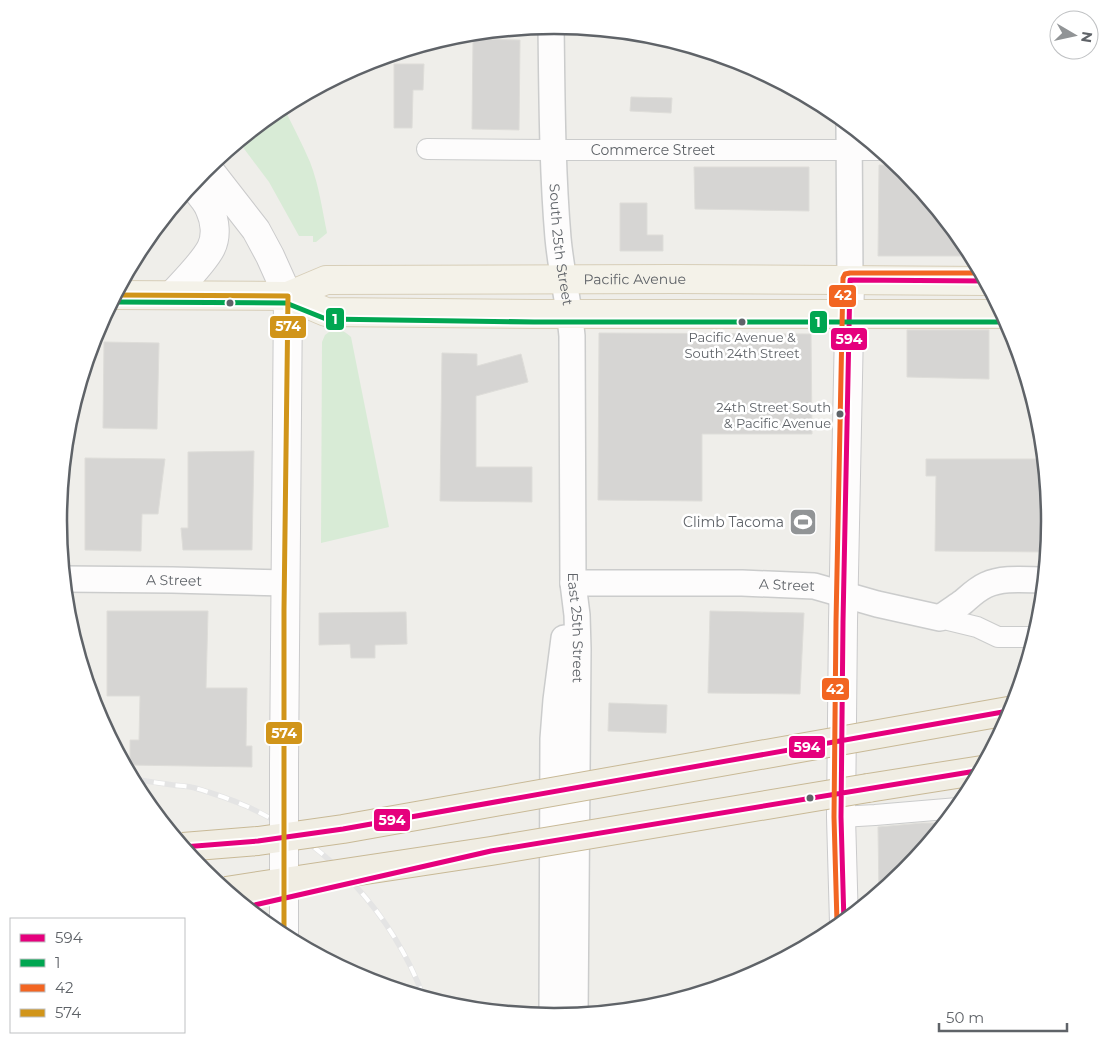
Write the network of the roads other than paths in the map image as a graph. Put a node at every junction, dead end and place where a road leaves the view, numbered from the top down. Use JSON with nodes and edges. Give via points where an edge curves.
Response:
{"nodes":[{"id":1,"x":551,"y":34,"type":"edge"},
{"id":2,"x":849,"y":134,"type":"edge"},
{"id":3,"x":427,"y":149,"type":"dead end"},
{"id":4,"x":553,"y":150,"type":"junction"},
{"id":5,"x":849,"y":150,"type":"junction"},
{"id":6,"x":870,"y":150,"type":"edge"},
{"id":7,"x":213,"y":174,"type":"edge"},
{"id":8,"x":197,"y":191,"type":"edge"},
{"id":9,"x":564,"y":280,"type":"junction"},
{"id":10,"x":850,"y":280,"type":"junction"},
{"id":11,"x":978,"y":280,"type":"edge"},
{"id":12,"x":123,"y":295,"type":"edge"},
{"id":13,"x":172,"y":296,"type":"junction"},
{"id":14,"x":288,"y":296,"type":"junction"},
{"id":15,"x":850,"y":313,"type":"junction"},
{"id":16,"x":570,"y":314,"type":"junction"},
{"id":17,"x":996,"y":314,"type":"edge"},
{"id":18,"x":70,"y":579,"type":"edge"},
{"id":19,"x":1038,"y":580,"type":"edge"},
{"id":20,"x":285,"y":582,"type":"junction"},
{"id":21,"x":572,"y":584,"type":"junction"},
{"id":22,"x":844,"y":595,"type":"junction"},
{"id":23,"x":940,"y":618,"type":"junction"},
{"id":24,"x":1028,"y":637,"type":"edge"},
{"id":25,"x":1003,"y":712,"type":"edge"},
{"id":26,"x":973,"y":771,"type":"edge"},
{"id":27,"x":967,"y":782,"type":"edge"},
{"id":28,"x":868,"y":788,"type":"junction"},
{"id":29,"x":948,"y":809,"type":"edge"},
{"id":30,"x":841,"y":817,"type":"junction"},
{"id":31,"x":191,"y":846,"type":"edge"},
{"id":32,"x":491,"y":851,"type":"junction"},
{"id":33,"x":235,"y":890,"type":"edge"},
{"id":34,"x":255,"y":906,"type":"edge"},
{"id":35,"x":844,"y":913,"type":"edge"},
{"id":36,"x":284,"y":927,"type":"edge"},
{"id":37,"x":575,"y":1008,"type":"edge"},
{"id":38,"x":552,"y":1009,"type":"edge"}],
"edges":[{"from":1,"to":4,"type":"street","name":"South 25th Street"},
{"from":2,"to":5,"type":"street"},
{"from":3,"to":4,"type":"street","name":"Commerce Street"},
{"from":4,"to":5,"type":"street","name":"Commerce Street"},
{"from":4,"to":9,"type":"street","name":"South 25th Street"},
{"from":5,"to":6,"type":"street","name":"Commerce Street"},
{"from":5,"to":10,"type":"street"},
{"from":7,"to":14,"type":"main road","via":[[256,230]]},
{"from":8,"to":13,"type":"main road","via":[[210,208],[215,226],[214,239],[211,248]]},
{"from":9,"to":10,"type":"main road","name":"Pacific Avenue"},
{"from":9,"to":14,"type":"main road","name":"Pacific Avenue","via":[[326,280]]},
{"from":9,"to":16,"type":"street","name":"South 25th Street"},
{"from":10,"to":11,"type":"main road","name":"Pacific Avenue"},
{"from":10,"to":15,"type":"main road"},
{"from":12,"to":13,"type":"main road","name":"Pacific Avenue"},
{"from":13,"to":14,"type":"main road","name":"Pacific Avenue"},
{"from":14,"to":16,"type":"main road","name":"Pacific Avenue","via":[[326,312]]},
{"from":14,"to":20,"type":"main road"},
{"from":15,"to":16,"type":"main road","name":"Pacific Avenue"},
{"from":15,"to":17,"type":"main road","name":"Pacific Avenue"},
{"from":15,"to":22,"type":"main road"},
{"from":16,"to":21,"type":"street","name":"South 25th Street"},
{"from":18,"to":20,"type":"street","name":"A Street"},
{"from":19,"to":23,"type":"street","via":[[1001,581],[986,585]]},
{"from":20,"to":36,"type":"main road","bridge":true},
{"from":21,"to":22,"type":"street","name":"A Street","via":[[742,583],[814,586]]},
{"from":21,"to":37,"type":"street","name":"East 25th Street","via":[[578,649]]},
{"from":21,"to":38,"type":"street","name":"East 25th Street","via":[[553,739]]},
{"from":22,"to":23,"type":"street","name":"A Street"},
{"from":22,"to":30,"type":"main road"},
{"from":23,"to":24,"type":"street","via":[[978,627],[998,637]]},
{"from":25,"to":31,"type":"highway","bridge":true,"via":[[343,829]]},
{"from":26,"to":28,"type":"highway"},
{"from":27,"to":28,"type":"highway"},
{"from":28,"to":32,"type":"highway","bridge":true},
{"from":29,"to":30,"type":"street"},
{"from":30,"to":35,"type":"main road"},
{"from":32,"to":33,"type":"highway","bridge":true},
{"from":32,"to":34,"type":"highway","bridge":true}]}
